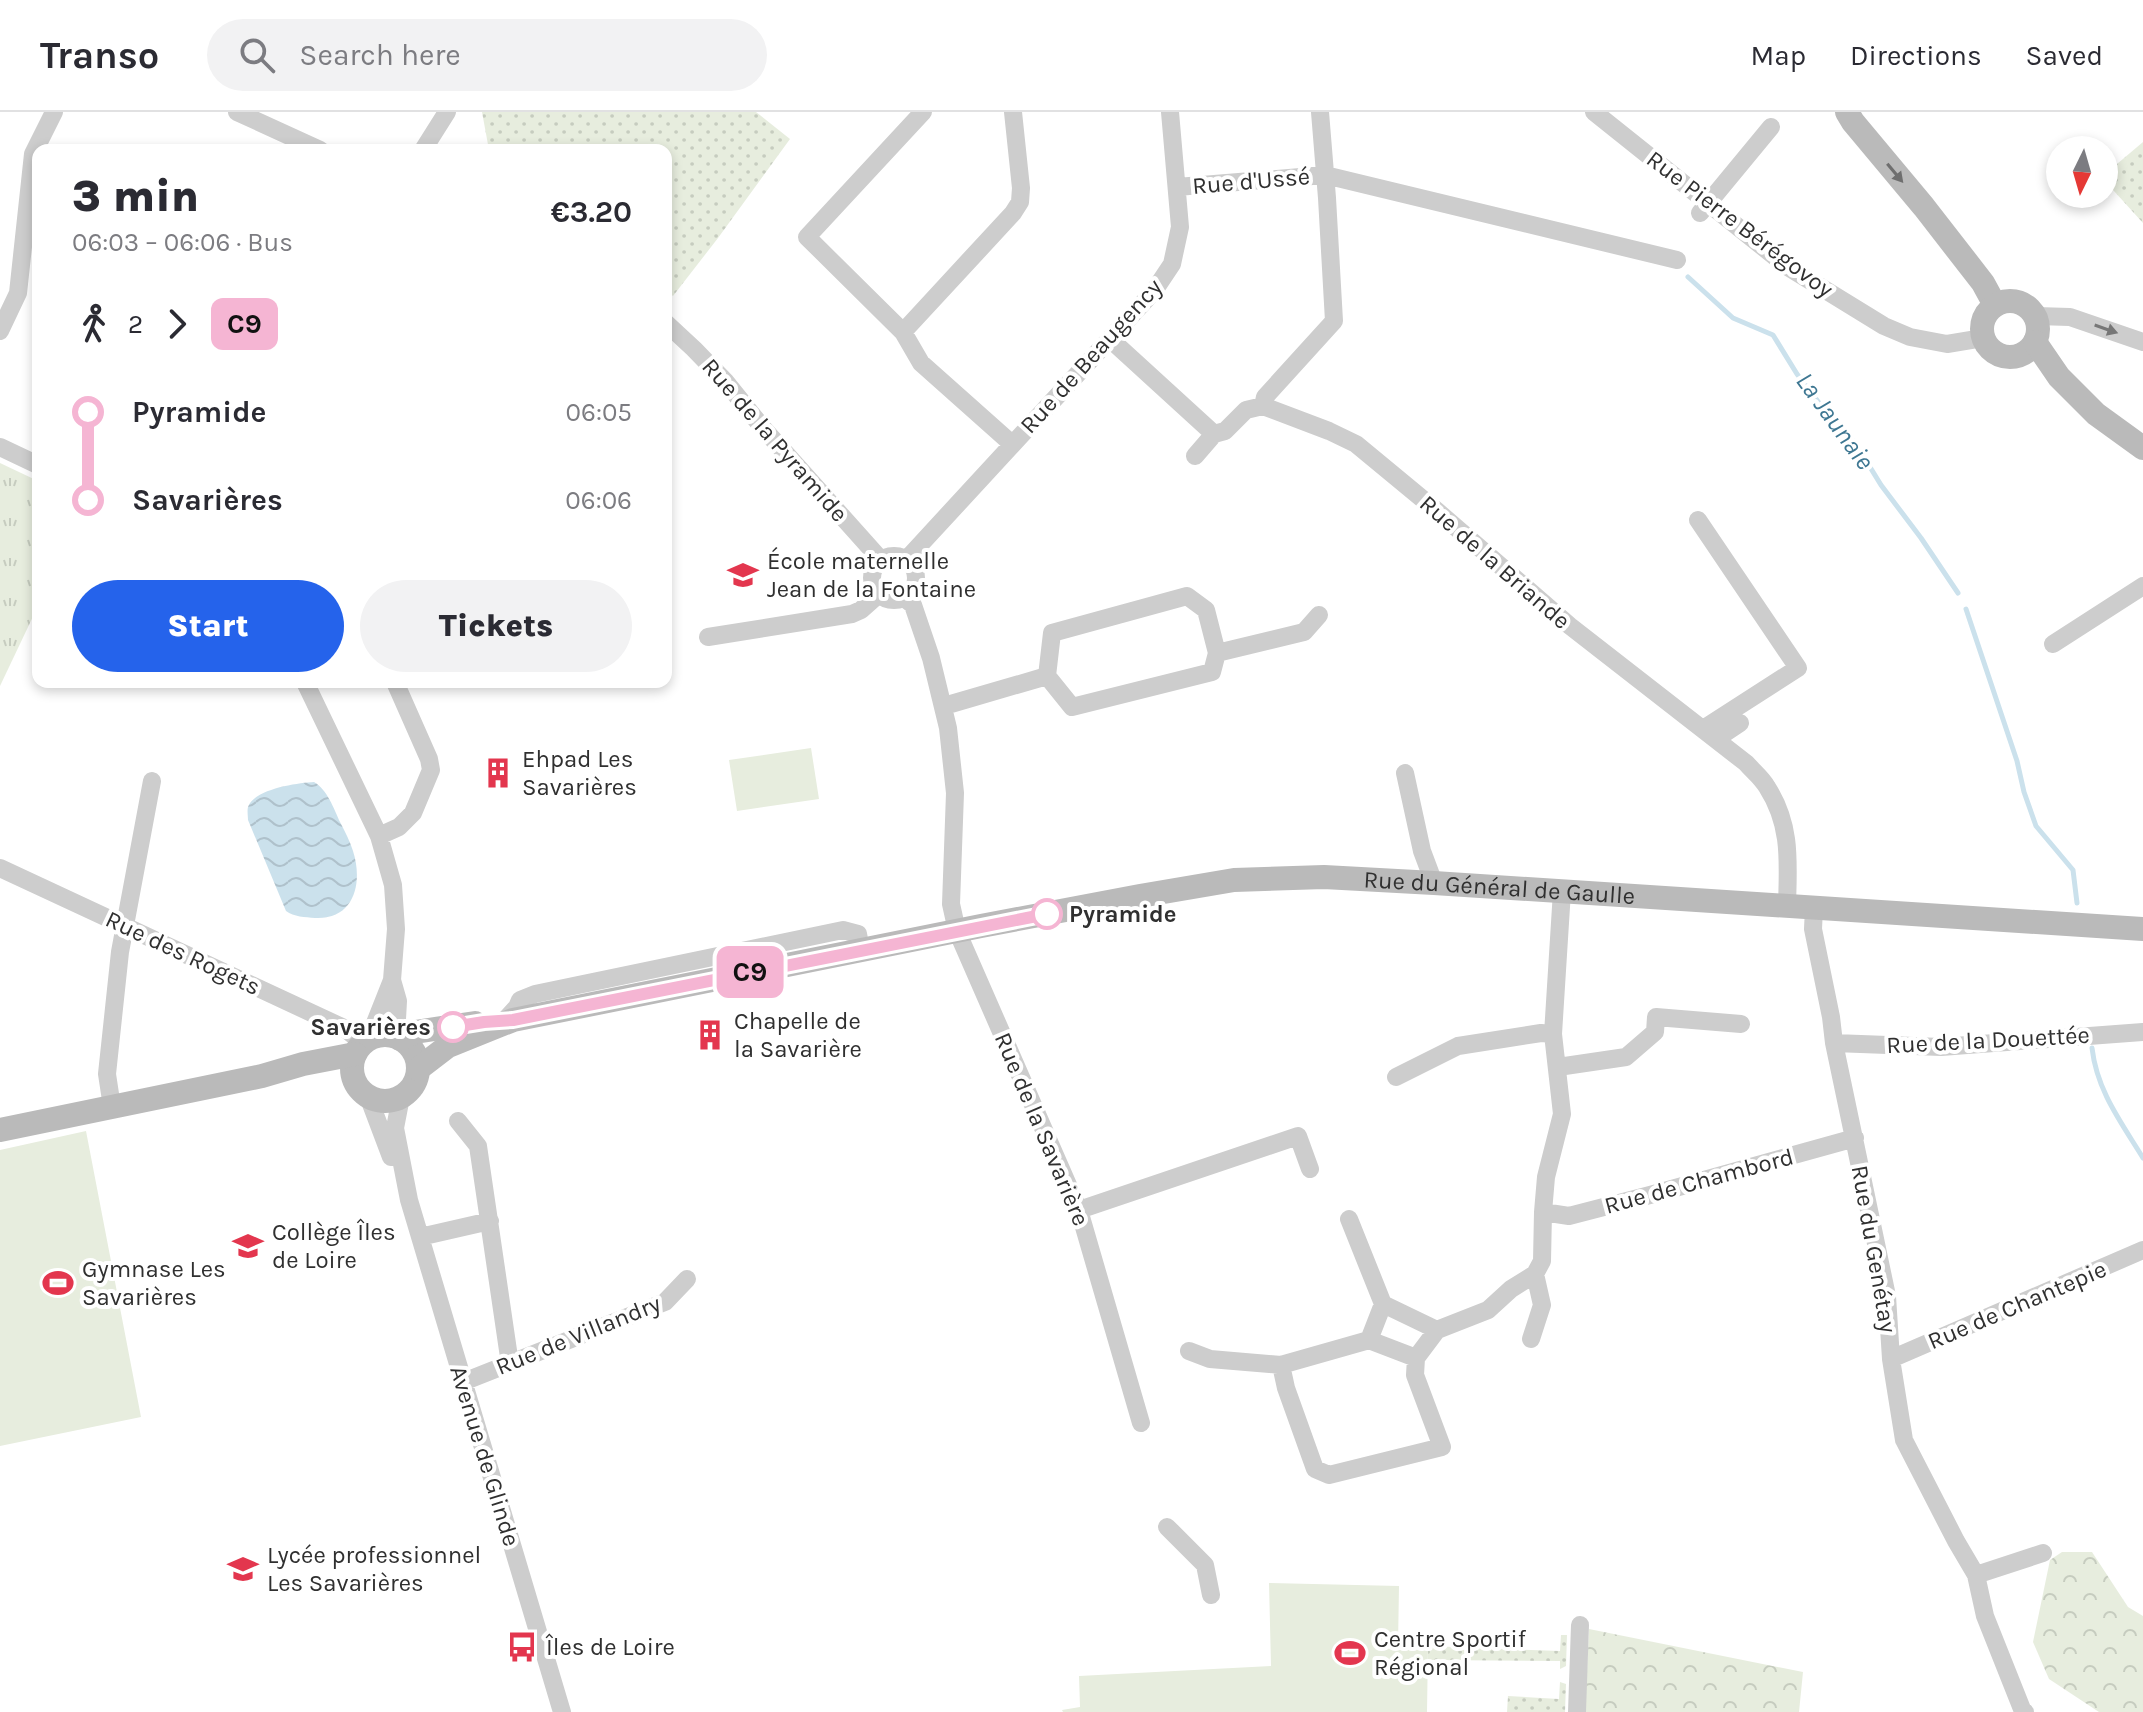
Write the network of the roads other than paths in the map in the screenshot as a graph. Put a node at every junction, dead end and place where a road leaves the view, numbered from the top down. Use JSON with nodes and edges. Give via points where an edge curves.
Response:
{"nodes":[{"id":1,"x":54,"y":112,"type":"edge"},
{"id":2,"x":237,"y":112,"type":"edge"},
{"id":3,"x":447,"y":112,"type":"edge"},
{"id":4,"x":923,"y":112,"type":"edge"},
{"id":5,"x":1013,"y":112,"type":"edge"},
{"id":6,"x":1170,"y":112,"type":"edge"},
{"id":7,"x":1320,"y":112,"type":"edge"},
{"id":8,"x":1594,"y":112,"type":"edge"},
{"id":9,"x":1847,"y":112,"type":"edge"},
{"id":10,"x":1771,"y":127,"type":"dead end"},
{"id":11,"x":284,"y":143,"type":"edge"},
{"id":12,"x":42,"y":144,"type":"edge"},
{"id":13,"x":427,"y":144,"type":"edge"},
{"id":14,"x":1325,"y":175,"type":"junction"},
{"id":15,"x":32,"y":186,"type":"edge"},
{"id":16,"x":1177,"y":187,"type":"junction"},
{"id":17,"x":1703,"y":208,"type":"junction"},
{"id":18,"x":30,"y":250,"type":"edge"},
{"id":19,"x":1677,"y":260,"type":"dead end"},
{"id":20,"x":1995,"y":305,"type":"junction"},
{"id":21,"x":2036,"y":316,"type":"junction"},
{"id":22,"x":672,"y":329,"type":"edge"},
{"id":23,"x":0,"y":331,"type":"edge"},
{"id":24,"x":903,"y":332,"type":"junction"},
{"id":25,"x":1983,"y":338,"type":"junction"},
{"id":26,"x":1110,"y":339,"type":"junction"},
{"id":27,"x":2143,"y":342,"type":"edge"},
{"id":28,"x":2026,"y":349,"type":"junction"},
{"id":29,"x":1263,"y":406,"type":"junction"},
{"id":30,"x":1214,"y":434,"type":"junction"},
{"id":31,"x":1012,"y":444,"type":"junction"},
{"id":32,"x":0,"y":447,"type":"edge"},
{"id":33,"x":2143,"y":448,"type":"edge"},
{"id":34,"x":1195,"y":456,"type":"dead end"},
{"id":35,"x":32,"y":462,"type":"edge"},
{"id":36,"x":1698,"y":520,"type":"dead end"},
{"id":37,"x":881,"y":560,"type":"junction"},
{"id":38,"x":906,"y":560,"type":"junction"},
{"id":39,"x":2143,"y":586,"type":"edge"},
{"id":40,"x":879,"y":594,"type":"junction"},
{"id":41,"x":904,"y":598,"type":"junction"},
{"id":42,"x":1319,"y":615,"type":"dead end"},
{"id":43,"x":708,"y":637,"type":"dead end"},
{"id":44,"x":2053,"y":644,"type":"dead end"},
{"id":45,"x":1217,"y":653,"type":"junction"},
{"id":46,"x":1047,"y":676,"type":"junction"},
{"id":47,"x":308,"y":688,"type":"edge"},
{"id":48,"x":404,"y":688,"type":"edge"},
{"id":49,"x":944,"y":706,"type":"junction"},
{"id":50,"x":1740,"y":723,"type":"dead end"},
{"id":51,"x":1710,"y":734,"type":"junction"},
{"id":52,"x":1405,"y":773,"type":"dead end"},
{"id":53,"x":152,"y":781,"type":"dead end"},
{"id":54,"x":379,"y":836,"type":"junction"},
{"id":55,"x":0,"y":868,"type":"edge"},
{"id":56,"x":1434,"y":883,"type":"junction"},
{"id":57,"x":1562,"y":891,"type":"junction"},
{"id":58,"x":1787,"y":906,"type":"junction"},
{"id":59,"x":1814,"y":908,"type":"junction"},
{"id":60,"x":124,"y":925,"type":"junction"},
{"id":61,"x":2143,"y":929,"type":"edge"},
{"id":62,"x":957,"y":931,"type":"junction"},
{"id":63,"x":509,"y":1020,"type":"junction"},
{"id":64,"x":1741,"y":1024,"type":"dead end"},
{"id":65,"x":2143,"y":1032,"type":"edge"},
{"id":66,"x":1553,"y":1034,"type":"junction"},
{"id":67,"x":377,"y":1042,"type":"junction"},
{"id":68,"x":1834,"y":1043,"type":"junction"},
{"id":69,"x":1558,"y":1067,"type":"junction"},
{"id":70,"x":418,"y":1069,"type":"junction"},
{"id":71,"x":262,"y":1076,"type":"junction"},
{"id":72,"x":1396,"y":1077,"type":"dead end"},
{"id":73,"x":361,"y":1089,"type":"junction"},
{"id":74,"x":401,"y":1097,"type":"junction"},
{"id":75,"x":112,"y":1107,"type":"junction"},
{"id":76,"x":458,"y":1121,"type":"dead end"},
{"id":77,"x":0,"y":1130,"type":"edge"},
{"id":78,"x":1855,"y":1138,"type":"junction"},
{"id":79,"x":1310,"y":1169,"type":"dead end"},
{"id":80,"x":409,"y":1200,"type":"junction"},
{"id":81,"x":1079,"y":1210,"type":"junction"},
{"id":82,"x":1543,"y":1212,"type":"junction"},
{"id":83,"x":1349,"y":1219,"type":"dead end"},
{"id":84,"x":490,"y":1221,"type":"junction"},
{"id":85,"x":420,"y":1237,"type":"junction"},
{"id":86,"x":2143,"y":1250,"type":"edge"},
{"id":87,"x":1535,"y":1274,"type":"junction"},
{"id":88,"x":687,"y":1279,"type":"dead end"},
{"id":89,"x":1383,"y":1304,"type":"junction"},
{"id":90,"x":1437,"y":1330,"type":"junction"},
{"id":91,"x":1531,"y":1339,"type":"dead end"},
{"id":92,"x":1369,"y":1340,"type":"junction"},
{"id":93,"x":1189,"y":1351,"type":"dead end"},
{"id":94,"x":1416,"y":1358,"type":"junction"},
{"id":95,"x":1891,"y":1359,"type":"junction"},
{"id":96,"x":510,"y":1364,"type":"junction"},
{"id":97,"x":1281,"y":1365,"type":"junction"},
{"id":98,"x":463,"y":1382,"type":"junction"},
{"id":99,"x":1141,"y":1423,"type":"dead end"},
{"id":100,"x":1167,"y":1527,"type":"dead end"},
{"id":101,"x":2043,"y":1553,"type":"dead end"},
{"id":102,"x":1976,"y":1575,"type":"junction"},
{"id":103,"x":1211,"y":1595,"type":"dead end"},
{"id":104,"x":1580,"y":1625,"type":"dead end"},
{"id":105,"x":562,"y":1712,"type":"edge"},
{"id":106,"x":1577,"y":1712,"type":"edge"},
{"id":107,"x":2025,"y":1712,"type":"edge"}],
"edges":[{"from":1,"to":12,"type":"street"},
{"from":2,"to":11,"type":"street"},
{"from":3,"to":13,"type":"street"},
{"from":4,"to":24,"type":"street","via":[[807,237]]},
{"from":5,"to":24,"type":"street","via":[[1020,202]]},
{"from":6,"to":16,"type":"street","name":"Rue de Beaugency"},
{"from":7,"to":14,"type":"street"},
{"from":8,"to":17,"type":"street","name":"Rue Pierre Bérégovoy"},
{"from":9,"to":20,"type":"street","one_way":true},
{"from":10,"to":17,"type":"street"},
{"from":14,"to":16,"type":"street","name":"Rue d'Ussé"},
{"from":14,"to":19,"type":"street","name":"Rue d'Ussé"},
{"from":14,"to":29,"type":"street","via":[[1334,321],[1265,397]]},
{"from":15,"to":18,"type":"street"},
{"from":16,"to":26,"type":"street","name":"Rue de Beaugency","via":[[1180,227],[1172,264]]},
{"from":17,"to":25,"type":"street","name":"Rue Pierre Bérégovoy","via":[[1884,326],[1947,344]]},
{"from":18,"to":23,"type":"street"},
{"from":20,"to":21,"type":"street","via":[[2018,301]]},
{"from":20,"to":25,"type":"street","via":[[1983,321]]},
{"from":21,"to":27,"type":"street","one_way":true,"via":[[2070,317]]},
{"from":21,"to":28,"type":"street","via":[[2039,329]]},
{"from":22,"to":37,"type":"street","name":"Rue de la Pyramide","via":[[725,381]]},
{"from":24,"to":31,"type":"street","via":[[921,363]]},
{"from":25,"to":28,"type":"street","via":[[2000,355]]},
{"from":26,"to":30,"type":"street"},
{"from":26,"to":31,"type":"street","name":"Rue de Beaugency"},
{"from":28,"to":33,"type":"street","via":[[2096,414]]},
{"from":29,"to":30,"type":"street","via":[[1246,410],[1225,431]]},
{"from":29,"to":51,"type":"street","name":"Rue de la Briande","via":[[1356,444],[1570,626]]},
{"from":30,"to":34,"type":"street"},
{"from":31,"to":38,"type":"street","name":"Rue de Beaugency"},
{"from":32,"to":35,"type":"street"},
{"from":36,"to":51,"type":"street","via":[[1798,668]]},
{"from":37,"to":38,"type":"street"},
{"from":37,"to":40,"type":"street","via":[[872,575]]},
{"from":38,"to":41,"type":"street","via":[[916,576]]},
{"from":39,"to":44,"type":"street"},
{"from":40,"to":41,"type":"street"},
{"from":40,"to":43,"type":"street","via":[[852,614]]},
{"from":41,"to":49,"type":"street","via":[[913,605]]},
{"from":42,"to":45,"type":"street","via":[[1304,632]]},
{"from":45,"to":46,"type":"street","via":[[1212,672],[1072,707]]},
{"from":45,"to":46,"type":"street","via":[[1206,610],[1187,596],[1052,633]]},
{"from":46,"to":49,"type":"street"},
{"from":47,"to":54,"type":"street"},
{"from":48,"to":54,"type":"street","via":[[431,770],[413,813]]},
{"from":49,"to":62,"type":"street","via":[[955,793],[951,904]]},
{"from":50,"to":51,"type":"street"},
{"from":51,"to":58,"type":"street","name":"Rue de la Briande","via":[[1766,785],[1780,812],[1789,845]]},
{"from":52,"to":56,"type":"street"},
{"from":53,"to":60,"type":"street"},
{"from":54,"to":67,"type":"street","via":[[393,885],[396,929],[392,980],[375,1023]]},
{"from":55,"to":60,"type":"street","name":"Rue des Rogets"},
{"from":56,"to":57,"type":"street","name":"Rue du Général de Gaulle"},
{"from":56,"to":62,"type":"street","name":"Rue du Général de Gaulle","via":[[1324,877],[1234,880]]},
{"from":57,"to":58,"type":"street","name":"Rue du Général de Gaulle"},
{"from":57,"to":66,"type":"street"},
{"from":58,"to":59,"type":"street","name":"Rue du Général de Gaulle"},
{"from":59,"to":61,"type":"street","name":"Rue du Général de Gaulle"},
{"from":59,"to":68,"type":"street","name":"Rue du Genétay","via":[[1813,929]]},
{"from":60,"to":67,"type":"street","name":"Rue des Rogets"},
{"from":60,"to":75,"type":"street","via":[[107,1074]]},
{"from":62,"to":63,"type":"street","name":"Rue du Général de Gaulle"},
{"from":62,"to":81,"type":"street","name":"Rue de la Savarière"},
{"from":63,"to":67,"type":"street","name":"Rue du Général de Gaulle"},
{"from":63,"to":70,"type":"street","name":"Rue du Général de Gaulle","via":[[448,1046]]},
{"from":64,"to":69,"type":"street","via":[[1656,1017],[1655,1032],[1626,1057]]},
{"from":65,"to":68,"type":"street","name":"Rue de la Douettée","via":[[1941,1047]]},
{"from":66,"to":69,"type":"street"},
{"from":66,"to":72,"type":"street","via":[[1458,1046]]},
{"from":67,"to":70,"type":"street","via":[[413,1051]]},
{"from":67,"to":71,"type":"street","name":"Rue du Général de Gaulle"},
{"from":67,"to":73,"type":"street","via":[[352,1070]]},
{"from":68,"to":78,"type":"street","name":"Rue du Genétay"},
{"from":69,"to":82,"type":"street","via":[[1562,1114]]},
{"from":70,"to":74,"type":"street","via":[[412,1087]]},
{"from":71,"to":73,"type":"street","name":"Rue du Général de Gaulle","via":[[317,1072]]},
{"from":71,"to":75,"type":"street","name":"Rue du Général de Gaulle"},
{"from":73,"to":74,"type":"street","via":[[385,1101]]},
{"from":73,"to":80,"type":"street","name":"Avenue de Glinde"},
{"from":74,"to":80,"type":"street","name":"Avenue de Glinde","via":[[395,1128]]},
{"from":75,"to":77,"type":"street","name":"Rue du Général de Gaulle"},
{"from":76,"to":84,"type":"street","via":[[478,1146]]},
{"from":78,"to":82,"type":"street","name":"Rue de Chambord","via":[[1569,1216]]},
{"from":78,"to":95,"type":"street","name":"Rue du Genétay","via":[[1887,1296]]},
{"from":79,"to":81,"type":"street","via":[[1298,1136]]},
{"from":80,"to":85,"type":"street","name":"Avenue de Glinde"},
{"from":81,"to":99,"type":"street","name":"Rue de la Savarière"},
{"from":82,"to":87,"type":"street","via":[[1542,1261]]},
{"from":83,"to":89,"type":"street"},
{"from":84,"to":85,"type":"street"},
{"from":84,"to":96,"type":"street"},
{"from":85,"to":98,"type":"street","name":"Avenue de Glinde"},
{"from":86,"to":95,"type":"street","name":"Rue de Chantepie"},
{"from":87,"to":90,"type":"street","via":[[1488,1310]]},
{"from":87,"to":91,"type":"street","via":[[1542,1305]]},
{"from":88,"to":96,"type":"street","name":"Rue de Villandry","via":[[665,1302]]},
{"from":89,"to":90,"type":"street"},
{"from":89,"to":92,"type":"street"},
{"from":90,"to":94,"type":"street"},
{"from":92,"to":94,"type":"street"},
{"from":92,"to":97,"type":"street"},
{"from":93,"to":97,"type":"street","via":[[1210,1359]]},
{"from":94,"to":97,"type":"street","via":[[1415,1375],[1442,1447],[1329,1475],[1315,1469]]},
{"from":95,"to":102,"type":"street","name":"Rue du Genétay","via":[[1904,1440]]},
{"from":96,"to":98,"type":"street","name":"Rue de Villandry"},
{"from":98,"to":105,"type":"street","name":"Avenue de Glinde"},
{"from":100,"to":103,"type":"street","via":[[1205,1565]]},
{"from":101,"to":102,"type":"street"},
{"from":102,"to":107,"type":"street","name":"Rue du Genétay","via":[[1985,1616]]},
{"from":104,"to":106,"type":"street"}]}
